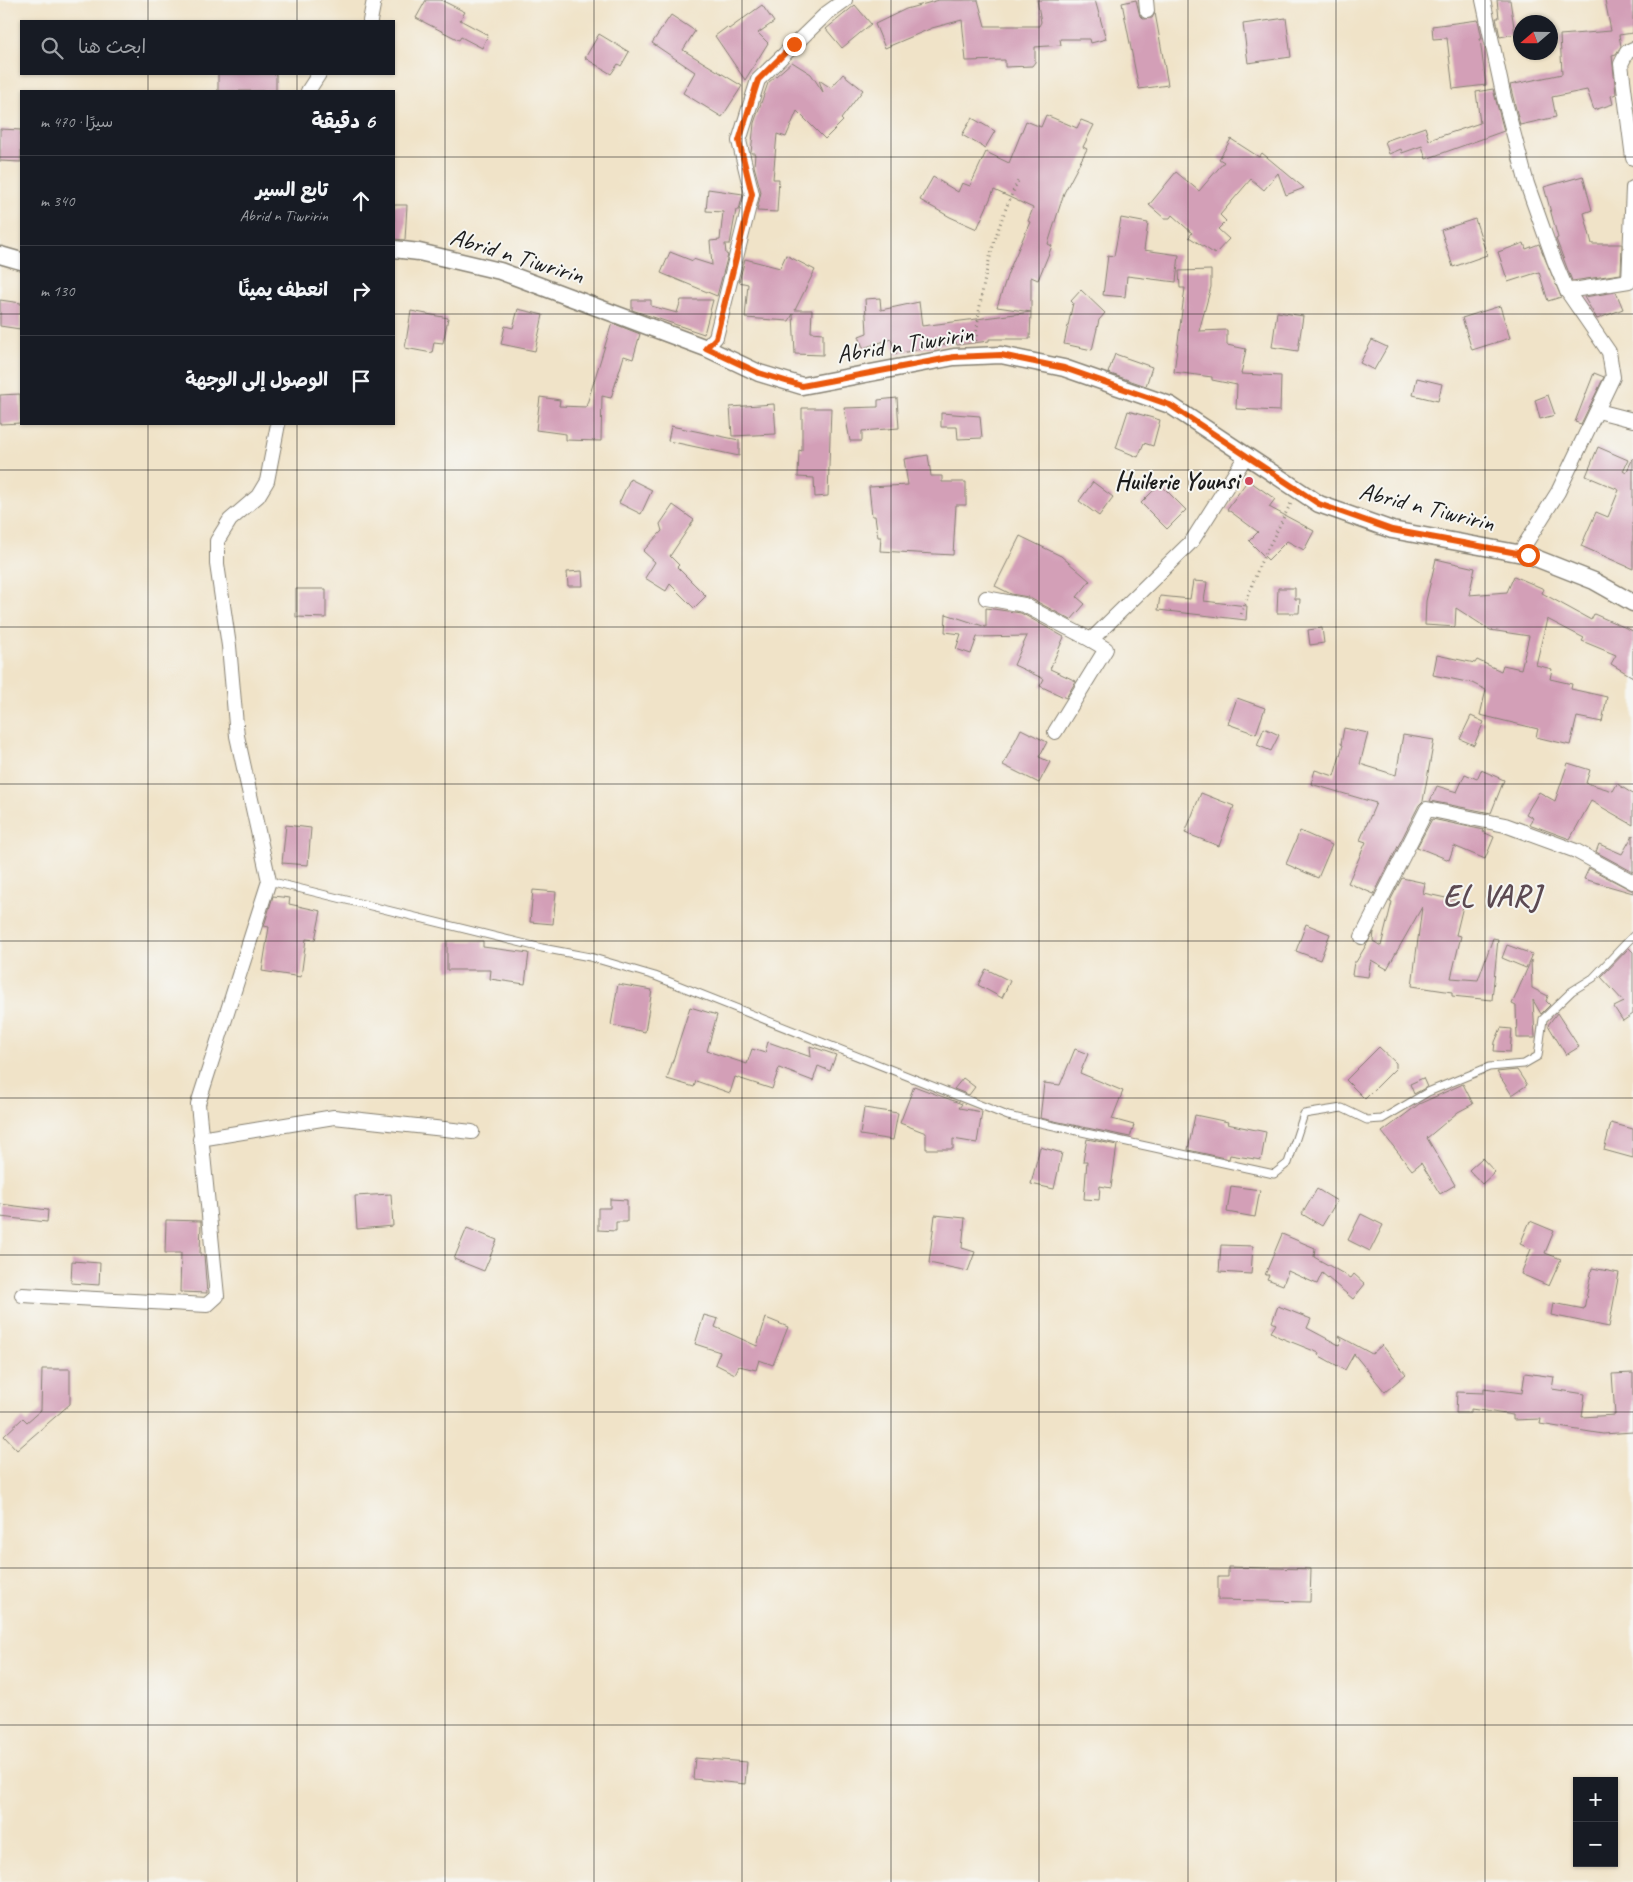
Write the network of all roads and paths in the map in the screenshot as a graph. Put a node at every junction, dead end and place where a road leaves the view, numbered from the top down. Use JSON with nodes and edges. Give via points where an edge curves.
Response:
{"nodes":[{"id":1,"x":374,"y":0,"type":"edge"},
{"id":2,"x":845,"y":0,"type":"edge"},
{"id":3,"x":1483,"y":0,"type":"edge"},
{"id":4,"x":370,"y":20,"type":"edge"},
{"id":5,"x":1633,"y":49,"type":"edge"},
{"id":6,"x":318,"y":75,"type":"edge"},
{"id":7,"x":309,"y":90,"type":"edge"},
{"id":8,"x":1633,"y":158,"type":"edge"},
{"id":9,"x":1018,"y":181,"type":"dead end"},
{"id":10,"x":1633,"y":188,"type":"edge"},
{"id":11,"x":395,"y":249,"type":"edge"},
{"id":12,"x":0,"y":255,"type":"edge"},
{"id":13,"x":20,"y":261,"type":"edge"},
{"id":14,"x":1567,"y":291,"type":"junction"},
{"id":15,"x":706,"y":348,"type":"junction"},
{"id":16,"x":975,"y":356,"type":"junction"},
{"id":17,"x":1598,"y":410,"type":"junction"},
{"id":18,"x":1633,"y":420,"type":"edge"},
{"id":19,"x":278,"y":425,"type":"edge"},
{"id":20,"x":1246,"y":456,"type":"junction"},
{"id":21,"x":1299,"y":490,"type":"junction"},
{"id":22,"x":1520,"y":554,"type":"junction"},
{"id":23,"x":986,"y":598,"type":"dead end"},
{"id":24,"x":1633,"y":602,"type":"edge"},
{"id":25,"x":1241,"y":614,"type":"dead end"},
{"id":26,"x":1091,"y":640,"type":"junction"},
{"id":27,"x":1055,"y":732,"type":"dead end"},
{"id":28,"x":269,"y":880,"type":"junction"},
{"id":29,"x":1633,"y":882,"type":"edge"},
{"id":30,"x":1633,"y":936,"type":"edge"},
{"id":31,"x":1362,"y":938,"type":"dead end"},
{"id":32,"x":472,"y":1132,"type":"dead end"},
{"id":33,"x":200,"y":1139,"type":"junction"},
{"id":34,"x":22,"y":1295,"type":"dead end"}],
"edges":[{"from":1,"to":4,"type":"street"},
{"from":2,"to":15,"type":"street","via":[[758,80],[739,141],[752,194],[716,338]]},
{"from":3,"to":14,"type":"street","via":[[1527,184]]},
{"from":5,"to":8,"type":"street","via":[[1627,52],[1621,64]]},
{"from":6,"to":7,"type":"street"},
{"from":9,"to":16,"type":"path","via":[[992,252]]},
{"from":10,"to":14,"type":"street","via":[[1629,281]]},
{"from":11,"to":15,"type":"street","name":"Abrid n Tiwririn","via":[[500,271]]},
{"from":12,"to":13,"type":"street"},
{"from":14,"to":17,"type":"street","via":[[1609,352],[1613,377]]},
{"from":15,"to":16,"type":"street","name":"Abrid n Tiwririn","via":[[759,373],[802,386],[954,357]]},
{"from":16,"to":20,"type":"street","name":"Abrid n Tiwririn","via":[[1001,355],[1064,368],[1117,385],[1170,405]]},
{"from":17,"to":18,"type":"street"},
{"from":17,"to":22,"type":"street","via":[[1558,492]]},
{"from":19,"to":28,"type":"street","via":[[267,481],[258,496],[230,520],[217,541],[237,736]]},
{"from":20,"to":21,"type":"street","name":"Abrid n Tiwririn"},
{"from":20,"to":26,"type":"street","via":[[1192,541]]},
{"from":21,"to":22,"type":"street","name":"Abrid n Tiwririn","via":[[1319,504],[1392,530]]},
{"from":21,"to":25,"type":"path","via":[[1260,564]]},
{"from":22,"to":24,"type":"street","name":"Abrid n Tiwririn","via":[[1594,581]]},
{"from":23,"to":26,"type":"street","via":[[1024,605]]},
{"from":26,"to":27,"type":"street","via":[[1106,649]]},
{"from":28,"to":30,"type":"lane","via":[[590,957],[656,976],[1008,1116],[1274,1174],[1288,1163],[1304,1114],[1342,1108],[1367,1120],[1382,1118],[1428,1092],[1489,1067],[1524,1064],[1538,1056],[1543,1019],[1572,991],[1593,978]]},
{"from":28,"to":33,"type":"street","via":[[198,1104]]},
{"from":29,"to":31,"type":"street","via":[[1576,851],[1505,825],[1427,809]]},
{"from":32,"to":33,"type":"street","via":[[334,1117]]},
{"from":33,"to":34,"type":"street","via":[[217,1296],[214,1300],[207,1305]]}]}
